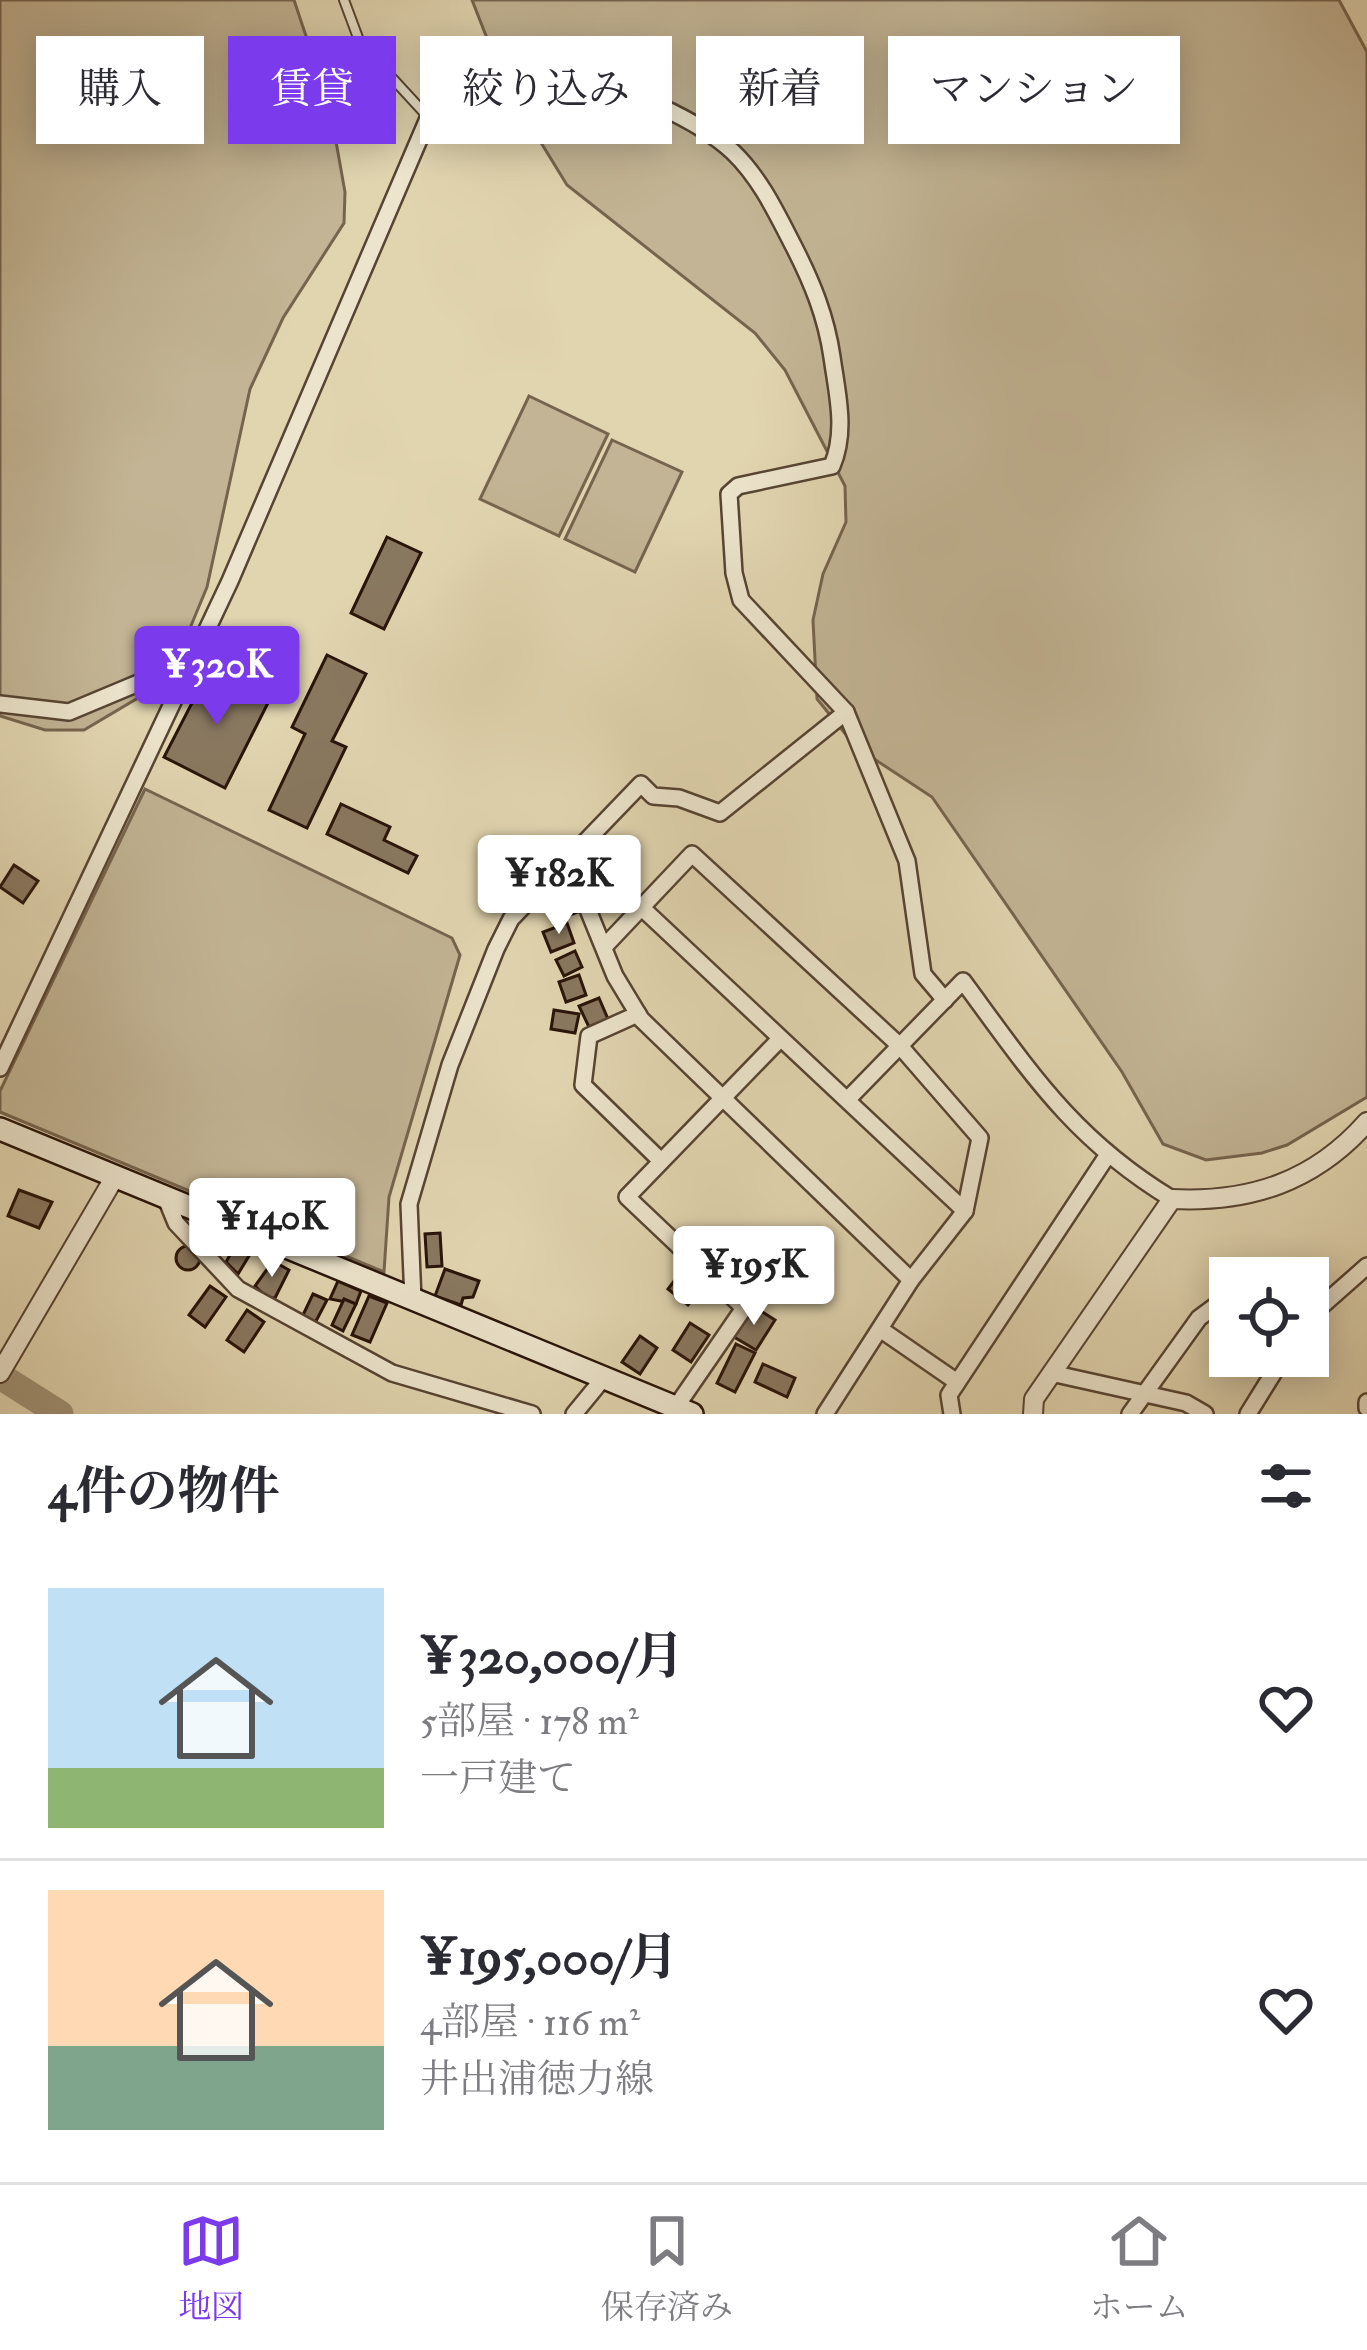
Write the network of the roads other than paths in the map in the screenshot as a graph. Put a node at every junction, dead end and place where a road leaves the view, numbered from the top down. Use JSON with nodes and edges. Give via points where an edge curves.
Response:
{"nodes":[{"id":1,"x":344,"y":0,"type":"edge"},
{"id":2,"x":420,"y":108,"type":"edge"},
{"id":3,"x":672,"y":117,"type":"edge"},
{"id":4,"x":420,"y":139,"type":"edge"},
{"id":5,"x":190,"y":661,"type":"junction"},
{"id":6,"x":0,"y":704,"type":"edge"},
{"id":7,"x":846,"y":712,"type":"junction"},
{"id":8,"x":569,"y":862,"type":"junction"},
{"id":9,"x":641,"y":907,"type":"junction"},
{"id":10,"x":604,"y":946,"type":"junction"},
{"id":11,"x":945,"y":1000,"type":"junction"},
{"id":12,"x":638,"y":1014,"type":"junction"},
{"id":13,"x":779,"y":1040,"type":"junction"},
{"id":14,"x":900,"y":1046,"type":"junction"},
{"id":15,"x":0,"y":1068,"type":"edge"},
{"id":16,"x":721,"y":1096,"type":"junction"},
{"id":17,"x":849,"y":1099,"type":"junction"},
{"id":18,"x":1367,"y":1122,"type":"edge"},
{"id":19,"x":0,"y":1129,"type":"edge"},
{"id":20,"x":1107,"y":1156,"type":"junction"},
{"id":21,"x":661,"y":1161,"type":"junction"},
{"id":22,"x":113,"y":1180,"type":"junction"},
{"id":23,"x":1172,"y":1199,"type":"junction"},
{"id":24,"x":166,"y":1201,"type":"junction"},
{"id":25,"x":965,"y":1211,"type":"junction"},
{"id":26,"x":1367,"y":1266,"type":"edge"},
{"id":27,"x":911,"y":1280,"type":"junction"},
{"id":28,"x":1329,"y":1299,"type":"edge"},
{"id":29,"x":413,"y":1300,"type":"junction"},
{"id":30,"x":1209,"y":1311,"type":"edge"},
{"id":31,"x":883,"y":1331,"type":"junction"},
{"id":32,"x":0,"y":1373,"type":"edge"},
{"id":33,"x":1051,"y":1373,"type":"junction"},
{"id":34,"x":1272,"y":1377,"type":"edge"},
{"id":35,"x":602,"y":1380,"type":"junction"},
{"id":36,"x":957,"y":1382,"type":"junction"},
{"id":37,"x":1142,"y":1394,"type":"junction"},
{"id":38,"x":670,"y":1408,"type":"edge"},
{"id":39,"x":1252,"y":1412,"type":"edge"},
{"id":40,"x":532,"y":1414,"type":"edge"},
{"id":41,"x":573,"y":1414,"type":"edge"},
{"id":42,"x":826,"y":1414,"type":"edge"},
{"id":43,"x":952,"y":1414,"type":"edge"},
{"id":44,"x":1033,"y":1414,"type":"edge"},
{"id":45,"x":1130,"y":1414,"type":"edge"},
{"id":46,"x":1205,"y":1414,"type":"edge"}],
"edges":[{"from":1,"to":2,"type":"lane","via":[[360,43]]},
{"from":3,"to":7,"type":"street","via":[[734,152],[767,194],[827,326],[841,423],[832,466],[729,494],[741,599]]},
{"from":4,"to":5,"type":"street"},
{"from":5,"to":6,"type":"street","via":[[69,712]]},
{"from":5,"to":15,"type":"street"},
{"from":7,"to":8,"type":"street","via":[[720,813],[653,796],[641,784]]},
{"from":7,"to":11,"type":"street","via":[[907,860],[923,974]]},
{"from":8,"to":10,"type":"street"},
{"from":8,"to":29,"type":"street","via":[[511,919],[450,1065],[409,1204]]},
{"from":9,"to":10,"type":"street"},
{"from":9,"to":13,"type":"street"},
{"from":9,"to":14,"type":"street","via":[[692,854]]},
{"from":10,"to":12,"type":"street"},
{"from":11,"to":14,"type":"street"},
{"from":11,"to":20,"type":"street","via":[[963,981],[1065,1119]]},
{"from":12,"to":16,"type":"street"},
{"from":12,"to":21,"type":"street","via":[[589,1036],[583,1085]]},
{"from":13,"to":16,"type":"street"},
{"from":13,"to":17,"type":"street"},
{"from":14,"to":17,"type":"street"},
{"from":14,"to":25,"type":"street","via":[[980,1138]]},
{"from":16,"to":21,"type":"street"},
{"from":16,"to":27,"type":"street"},
{"from":17,"to":25,"type":"street"},
{"from":18,"to":23,"type":"street","via":[[1341,1151],[1288,1184],[1238,1198]]},
{"from":19,"to":22,"type":"main road"},
{"from":20,"to":23,"type":"street"},
{"from":20,"to":36,"type":"street"},
{"from":21,"to":38,"type":"street","via":[[627,1198],[743,1308]]},
{"from":22,"to":24,"type":"main road"},
{"from":22,"to":32,"type":"street"},
{"from":23,"to":33,"type":"street"},
{"from":24,"to":29,"type":"main road"},
{"from":24,"to":40,"type":"street","via":[[176,1223],[238,1289],[392,1373]]},
{"from":25,"to":27,"type":"street"},
{"from":26,"to":28,"type":"street"},
{"from":27,"to":31,"type":"street"},
{"from":29,"to":35,"type":"main road"},
{"from":30,"to":37,"type":"street"},
{"from":31,"to":36,"type":"street"},
{"from":31,"to":42,"type":"street"},
{"from":33,"to":37,"type":"street"},
{"from":33,"to":44,"type":"street"},
{"from":34,"to":39,"type":"street"},
{"from":35,"to":38,"type":"main road"},
{"from":35,"to":41,"type":"street"},
{"from":36,"to":43,"type":"street"},
{"from":37,"to":45,"type":"street"},
{"from":37,"to":46,"type":"street"}]}
